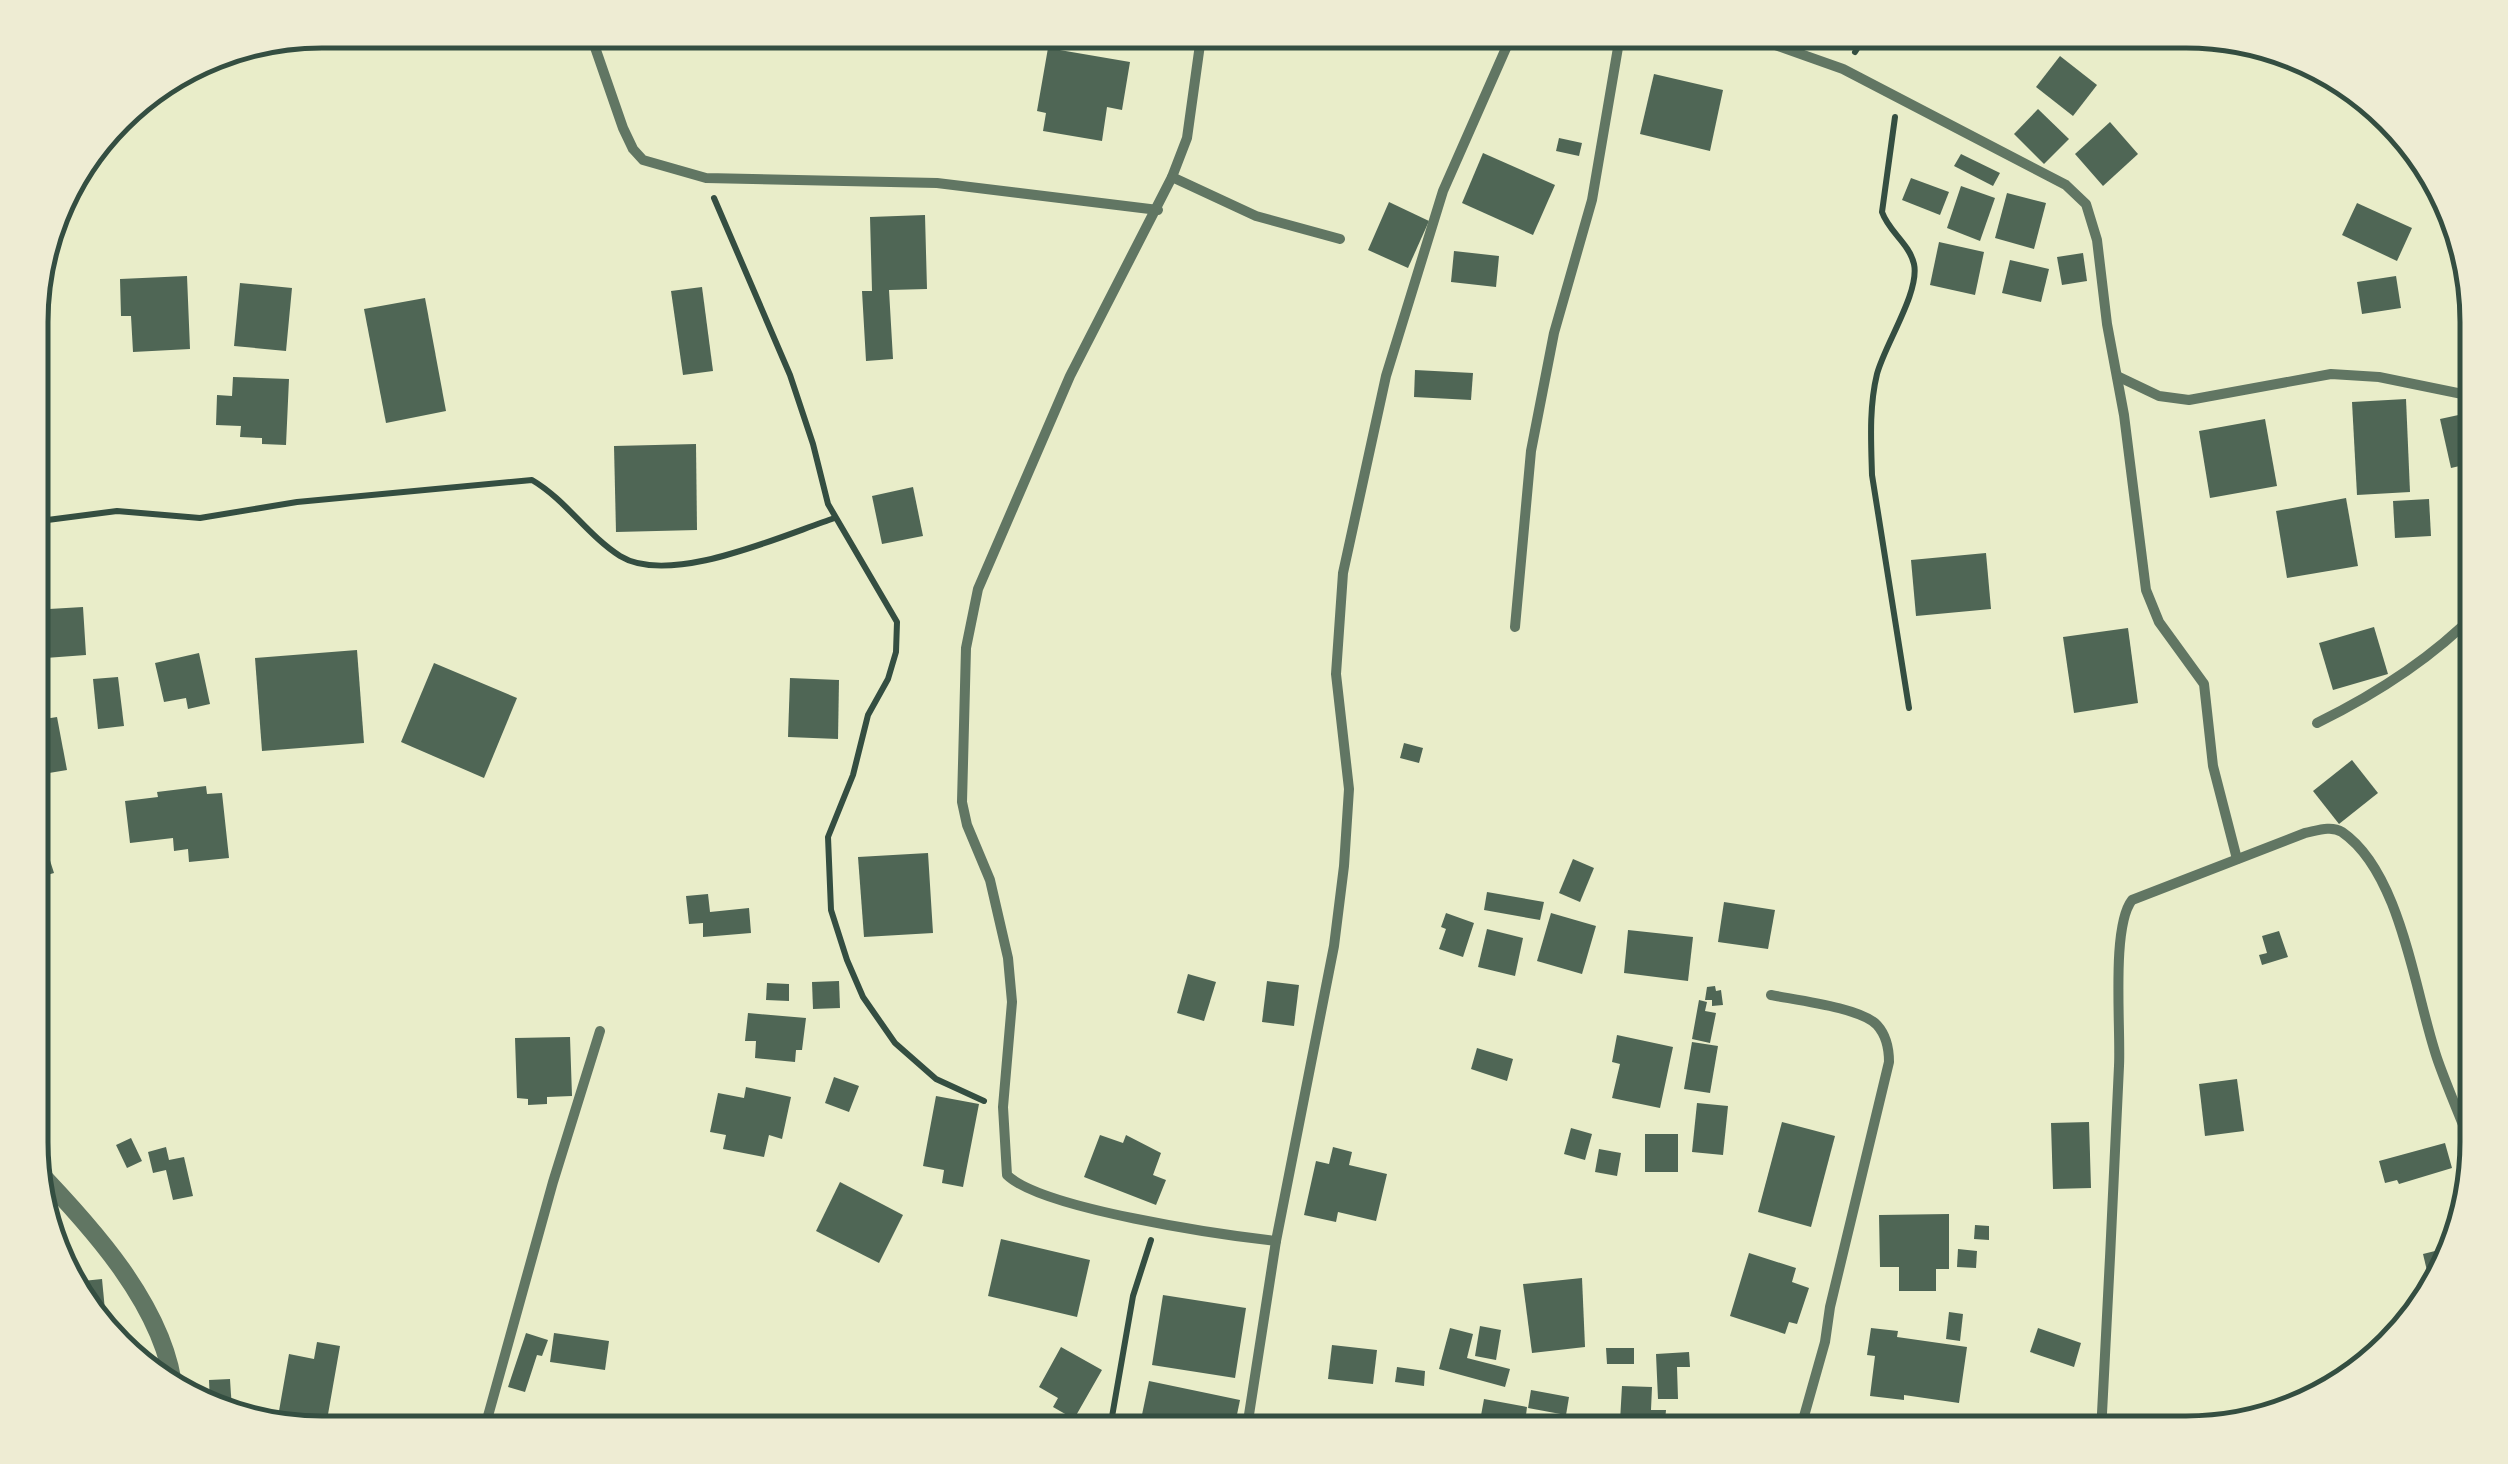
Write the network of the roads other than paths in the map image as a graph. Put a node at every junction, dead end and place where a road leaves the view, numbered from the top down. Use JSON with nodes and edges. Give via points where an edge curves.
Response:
{"nodes":[{"id":1,"x":595,"y":47,"type":"edge"},
{"id":2,"x":1200,"y":47,"type":"edge"},
{"id":3,"x":1507,"y":47,"type":"edge"},
{"id":4,"x":1618,"y":47,"type":"edge"},
{"id":5,"x":1781,"y":47,"type":"edge"},
{"id":6,"x":1172,"y":177,"type":"junction"},
{"id":7,"x":1158,"y":210,"type":"junction"},
{"id":8,"x":1340,"y":239,"type":"dead end"},
{"id":9,"x":2117,"y":376,"type":"junction"},
{"id":10,"x":2460,"y":394,"type":"edge"},
{"id":11,"x":1515,"y":626,"type":"dead end"},
{"id":12,"x":2460,"y":630,"type":"edge"},
{"id":13,"x":2316,"y":722,"type":"dead end"},
{"id":14,"x":2237,"y":859,"type":"junction"},
{"id":15,"x":1771,"y":995,"type":"dead end"},
{"id":16,"x":600,"y":1032,"type":"dead end"},
{"id":17,"x":2460,"y":1116,"type":"edge"},
{"id":18,"x":51,"y":1186,"type":"edge"},
{"id":19,"x":1276,"y":1240,"type":"junction"},
{"id":20,"x":171,"y":1371,"type":"edge"},
{"id":21,"x":488,"y":1416,"type":"edge"},
{"id":22,"x":1249,"y":1416,"type":"edge"},
{"id":23,"x":1803,"y":1416,"type":"edge"},
{"id":24,"x":2102,"y":1416,"type":"edge"}],
"edges":[{"from":1,"to":7,"type":"street","via":[[639,157],[706,178],[990,187]]},
{"from":2,"to":6,"type":"street","via":[[1187,138]]},
{"from":3,"to":19,"type":"street","via":[[1443,191],[1360,483],[1337,634],[1349,789],[1344,866],[1313,1066]]},
{"from":4,"to":11,"type":"street","via":[[1592,200],[1530,451]]},
{"from":5,"to":9,"type":"street","via":[[1898,96],[2081,198],[2097,240]]},
{"from":6,"to":7,"type":"street"},
{"from":6,"to":8,"type":"street","via":[[1256,216]]},
{"from":7,"to":19,"type":"street","via":[[1070,376],[986,567],[965,666],[962,802],[1008,958],[1007,1175],[1055,1199],[1216,1234]]},
{"from":9,"to":10,"type":"street","via":[[2173,399],[2331,374]]},
{"from":9,"to":14,"type":"street","via":[[2146,590],[2159,622],[2204,684],[2213,766]]},
{"from":12,"to":13,"type":"street","via":[[2357,703]]},
{"from":14,"to":17,"type":"street","via":[[2334,829],[2367,858],[2393,903]]},
{"from":14,"to":24,"type":"street","via":[[2158,888],[2126,910]]},
{"from":15,"to":23,"type":"street","via":[[1869,1018],[1889,1049]]},
{"from":16,"to":21,"type":"street"},
{"from":18,"to":20,"type":"street","via":[[131,1284]]},
{"from":19,"to":22,"type":"street"}]}
